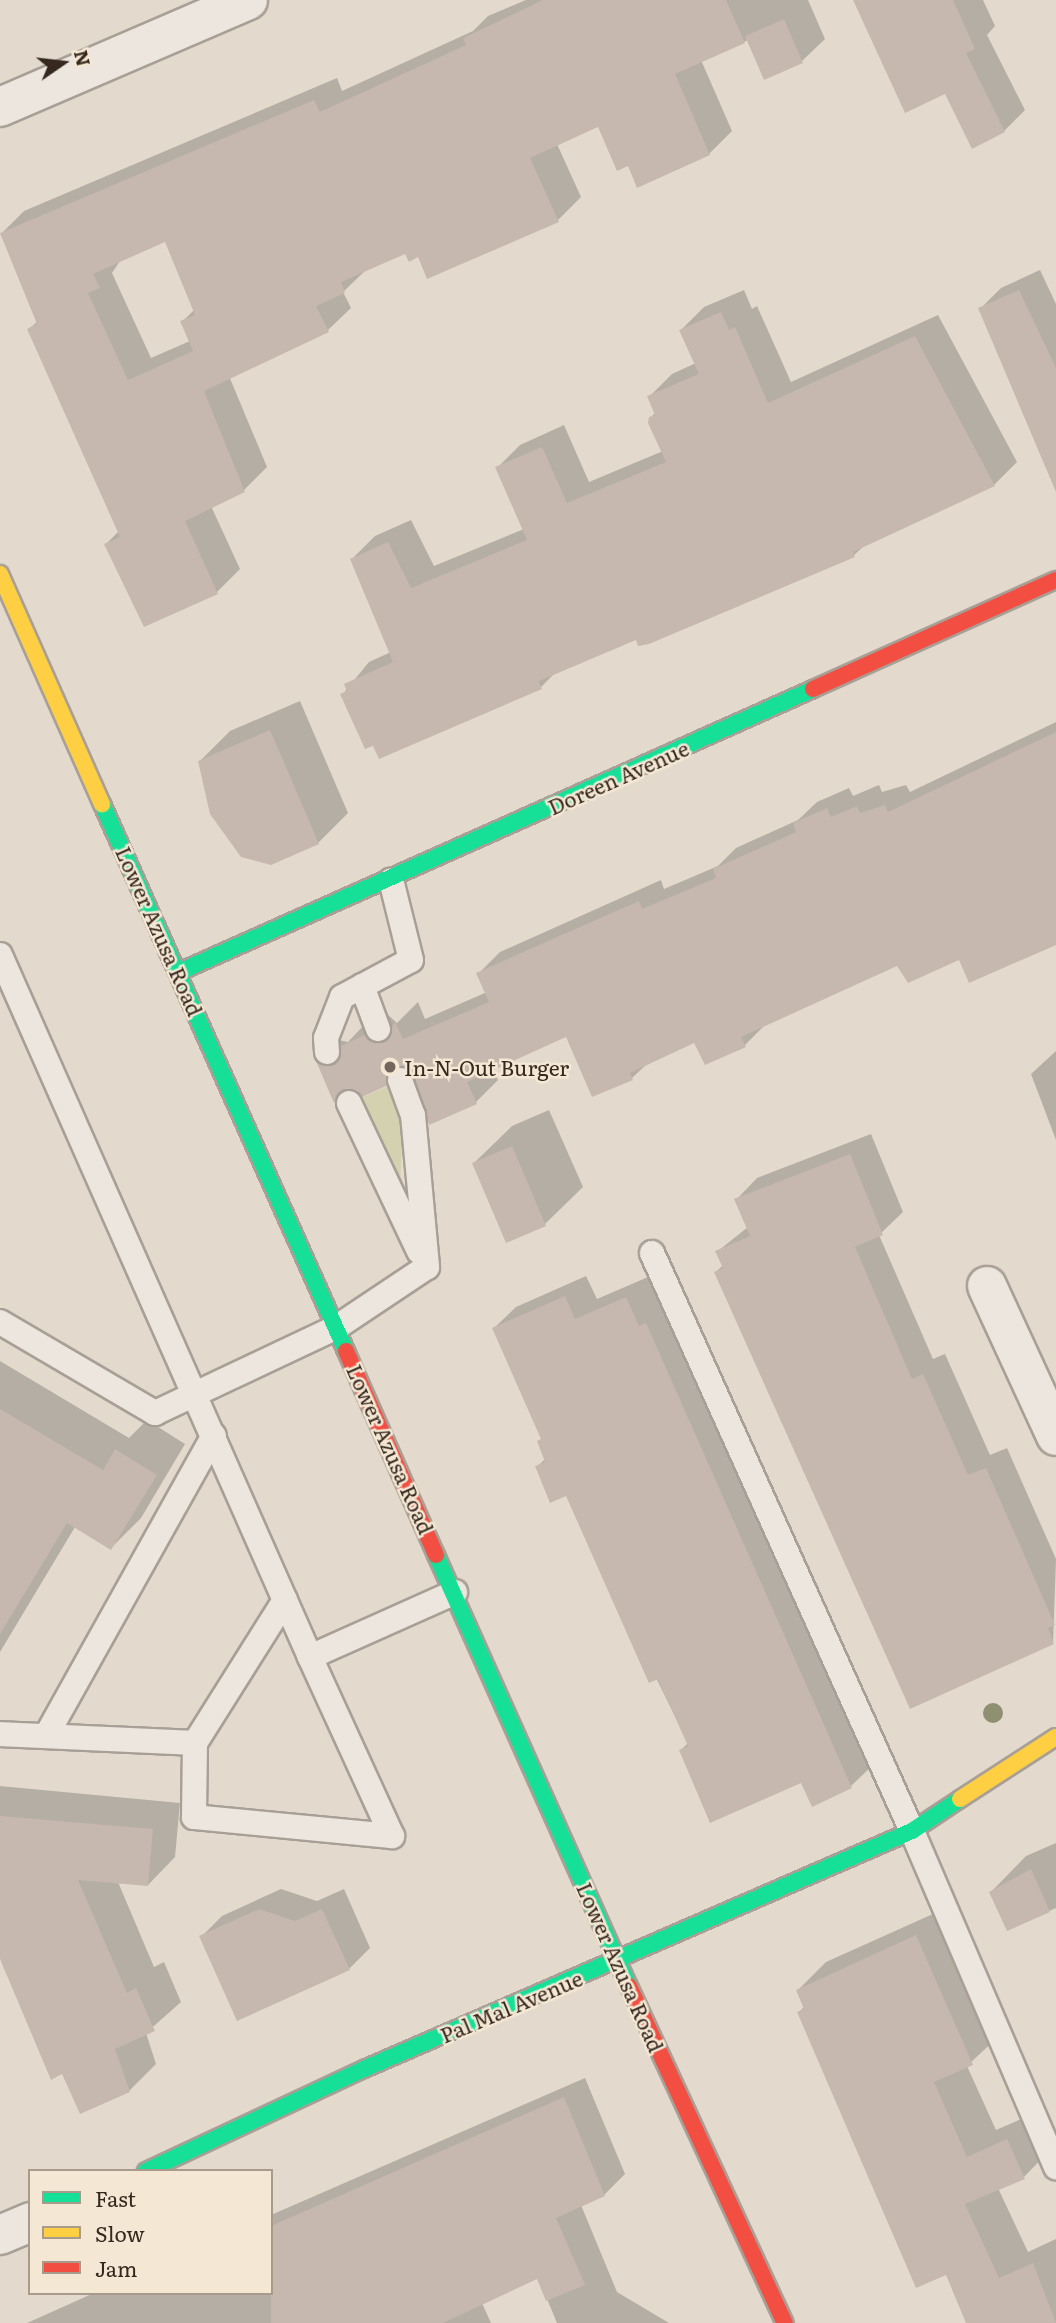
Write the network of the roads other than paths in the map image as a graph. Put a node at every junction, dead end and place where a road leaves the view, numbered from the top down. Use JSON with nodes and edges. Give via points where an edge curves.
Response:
{"nodes":[{"id":1,"x":248,"y":0,"type":"edge"},
{"id":2,"x":0,"y":107,"type":"edge"},
{"id":3,"x":0,"y":574,"type":"edge"},
{"id":4,"x":1056,"y":580,"type":"edge"},
{"id":5,"x":8,"y":613,"type":"edge"},
{"id":6,"x":390,"y":880,"type":"junction"},
{"id":7,"x":0,"y":955,"type":"edge"},
{"id":8,"x":178,"y":972,"type":"junction"},
{"id":9,"x":362,"y":986,"type":"junction"},
{"id":10,"x":378,"y":1029,"type":"dead end"},
{"id":11,"x":327,"y":1052,"type":"dead end"},
{"id":12,"x":400,"y":1080,"type":"dead end"},
{"id":13,"x":349,"y":1103,"type":"dead end"},
{"id":14,"x":652,"y":1253,"type":"dead end"},
{"id":15,"x":427,"y":1267,"type":"junction"},
{"id":16,"x":988,"y":1286,"type":"dead end"},
{"id":17,"x":0,"y":1322,"type":"edge"},
{"id":18,"x":337,"y":1327,"type":"junction"},
{"id":19,"x":196,"y":1394,"type":"junction"},
{"id":20,"x":214,"y":1436,"type":"junction"},
{"id":21,"x":1056,"y":1436,"type":"edge"},
{"id":22,"x":455,"y":1592,"type":"junction"},
{"id":23,"x":285,"y":1600,"type":"junction"},
{"id":24,"x":310,"y":1657,"type":"junction"},
{"id":25,"x":0,"y":1734,"type":"edge"},
{"id":26,"x":46,"y":1736,"type":"junction"},
{"id":27,"x":1056,"y":1737,"type":"edge"},
{"id":28,"x":195,"y":1743,"type":"junction"},
{"id":29,"x":912,"y":1831,"type":"junction"},
{"id":30,"x":617,"y":1961,"type":"junction"},
{"id":31,"x":1056,"y":2167,"type":"edge"},
{"id":32,"x":150,"y":2169,"type":"edge"},
{"id":33,"x":785,"y":2323,"type":"edge"}],
"edges":[{"from":1,"to":2,"type":"street"},
{"from":3,"to":5,"type":"street","name":"Lower Azusa Road"},
{"from":4,"to":6,"type":"street","name":"Doreen Avenue"},
{"from":5,"to":8,"type":"street","name":"Lower Azusa Road"},
{"from":6,"to":8,"type":"street","name":"Doreen Avenue"},
{"from":6,"to":9,"type":"lane","via":[[411,960]]},
{"from":7,"to":19,"type":"lane"},
{"from":8,"to":18,"type":"street","name":"Lower Azusa Road"},
{"from":9,"to":10,"type":"lane"},
{"from":9,"to":11,"type":"lane","via":[[342,997],[326,1038]]},
{"from":12,"to":15,"type":"lane","via":[[413,1115]]},
{"from":13,"to":15,"type":"lane"},
{"from":14,"to":29,"type":"lane"},
{"from":15,"to":18,"type":"lane"},
{"from":16,"to":21,"type":"street"},
{"from":17,"to":19,"type":"lane","via":[[155,1413]]},
{"from":18,"to":19,"type":"lane"},
{"from":18,"to":22,"type":"street","name":"Lower Azusa Road"},
{"from":19,"to":20,"type":"lane"},
{"from":20,"to":23,"type":"lane"},
{"from":20,"to":26,"type":"lane"},
{"from":22,"to":24,"type":"lane"},
{"from":22,"to":30,"type":"street","name":"Lower Azusa Road"},
{"from":23,"to":24,"type":"lane"},
{"from":23,"to":28,"type":"lane"},
{"from":24,"to":28,"type":"lane","via":[[391,1836],[194,1817]]},
{"from":25,"to":26,"type":"lane"},
{"from":26,"to":28,"type":"lane"},
{"from":27,"to":29,"type":"street","name":"Pal Mal Avenue"},
{"from":29,"to":30,"type":"street","name":"Pal Mal Avenue"},
{"from":29,"to":31,"type":"lane"},
{"from":30,"to":32,"type":"street","name":"Pal Mal Avenue","via":[[364,2068]]},
{"from":30,"to":33,"type":"street","name":"Lower Azusa Road"}]}
